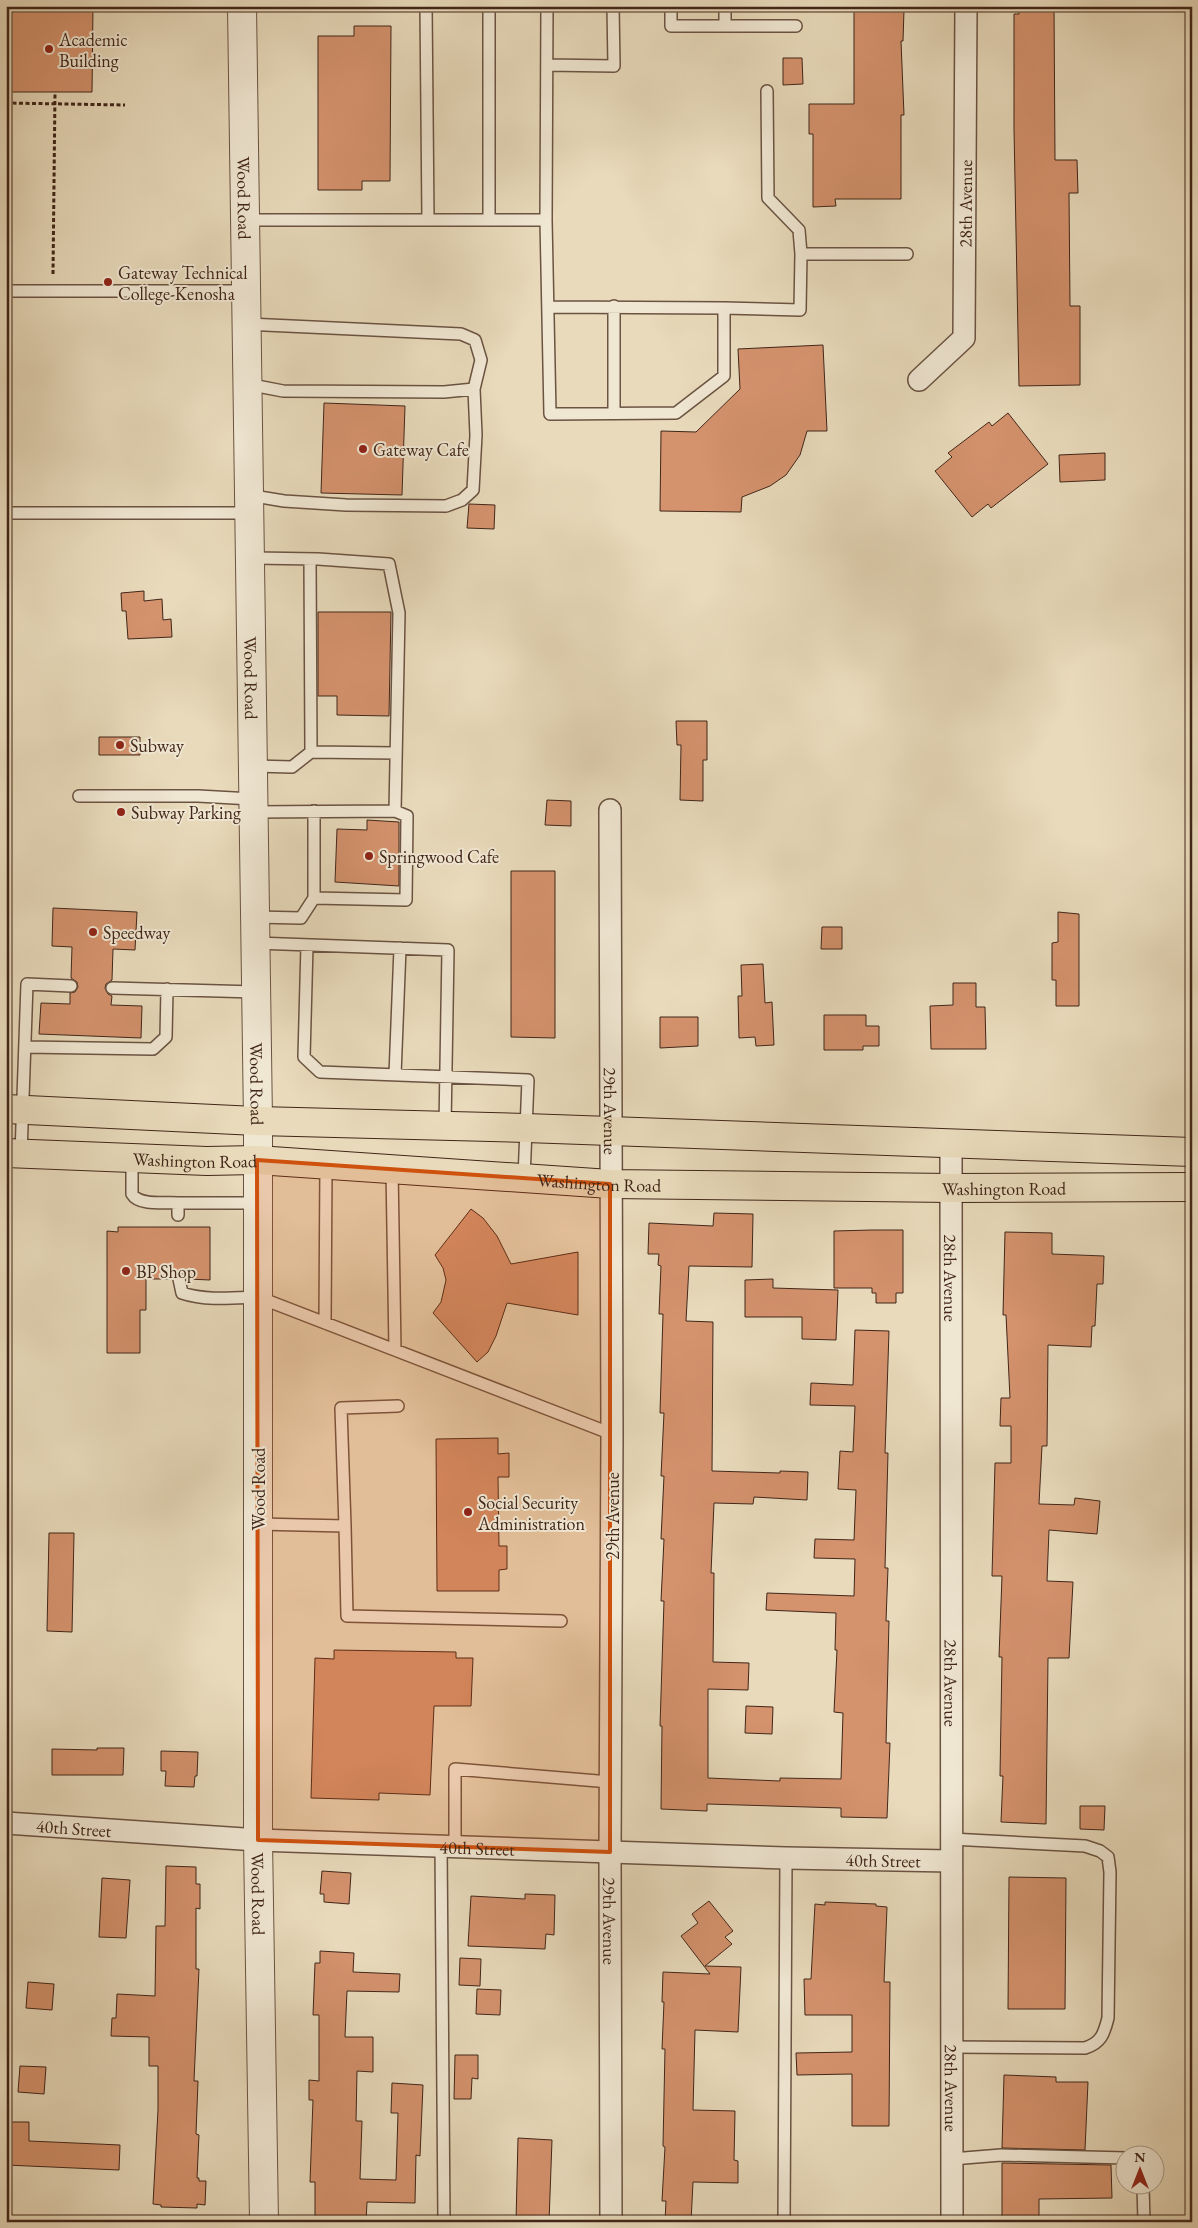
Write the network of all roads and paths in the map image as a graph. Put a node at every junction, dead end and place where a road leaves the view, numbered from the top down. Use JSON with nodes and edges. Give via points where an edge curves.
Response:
{"nodes":[{"id":1,"x":242,"y":6,"type":"edge"},
{"id":2,"x":426,"y":6,"type":"edge"},
{"id":3,"x":489,"y":6,"type":"edge"},
{"id":4,"x":547,"y":6,"type":"edge"},
{"id":5,"x":613,"y":6,"type":"edge"},
{"id":6,"x":671,"y":6,"type":"edge"},
{"id":7,"x":725,"y":6,"type":"edge"},
{"id":8,"x":966,"y":6,"type":"edge"},
{"id":9,"x":725,"y":26,"type":"junction"},
{"id":10,"x":796,"y":26,"type":"dead end"},
{"id":11,"x":547,"y":65,"type":"junction"},
{"id":12,"x":767,"y":91,"type":"dead end"},
{"id":13,"x":55,"y":92,"type":"dead end"},
{"id":14,"x":6,"y":103,"type":"edge"},
{"id":15,"x":55,"y":104,"type":"junction"},
{"id":16,"x":125,"y":105,"type":"dead end"},
{"id":17,"x":244,"y":220,"type":"junction"},
{"id":18,"x":428,"y":220,"type":"junction"},
{"id":19,"x":489,"y":220,"type":"junction"},
{"id":20,"x":546,"y":220,"type":"junction"},
{"id":21,"x":801,"y":254,"type":"junction"},
{"id":22,"x":907,"y":254,"type":"dead end"},
{"id":23,"x":6,"y":291,"type":"edge"},
{"id":24,"x":54,"y":291,"type":"junction"},
{"id":25,"x":246,"y":291,"type":"junction"},
{"id":26,"x":614,"y":306,"type":"junction"},
{"id":27,"x":549,"y":307,"type":"junction"},
{"id":28,"x":724,"y":308,"type":"junction"},
{"id":29,"x":246,"y":324,"type":"junction"},
{"id":30,"x":919,"y":380,"type":"dead end"},
{"id":31,"x":247,"y":384,"type":"junction"},
{"id":32,"x":474,"y":389,"type":"junction"},
{"id":33,"x":614,"y":413,"type":"junction"},
{"id":34,"x":248,"y":504,"type":"junction"},
{"id":35,"x":6,"y":513,"type":"edge"},
{"id":36,"x":249,"y":558,"type":"junction"},
{"id":37,"x":310,"y":559,"type":"junction"},
{"id":38,"x":311,"y":752,"type":"junction"},
{"id":39,"x":396,"y":753,"type":"junction"},
{"id":40,"x":252,"y":766,"type":"junction"},
{"id":41,"x":78,"y":796,"type":"dead end"},
{"id":42,"x":252,"y":805,"type":"junction"},
{"id":43,"x":610,"y":810,"type":"dead end"},
{"id":44,"x":314,"y":811,"type":"junction"},
{"id":45,"x":395,"y":811,"type":"junction"},
{"id":46,"x":314,"y":898,"type":"junction"},
{"id":47,"x":254,"y":930,"type":"junction"},
{"id":48,"x":308,"y":945,"type":"junction"},
{"id":49,"x":400,"y":948,"type":"junction"},
{"id":50,"x":71,"y":986,"type":"dead end"},
{"id":51,"x":112,"y":988,"type":"dead end"},
{"id":52,"x":167,"y":989,"type":"junction"},
{"id":53,"x":255,"y":992,"type":"junction"},
{"id":54,"x":25,"y":1047,"type":"junction"},
{"id":55,"x":395,"y":1075,"type":"junction"},
{"id":56,"x":446,"y":1077,"type":"junction"},
{"id":57,"x":14,"y":1109,"type":"edge"},
{"id":58,"x":258,"y":1120,"type":"junction"},
{"id":59,"x":445,"y":1126,"type":"junction"},
{"id":60,"x":526,"y":1128,"type":"junction"},
{"id":61,"x":610,"y":1131,"type":"junction"},
{"id":62,"x":951,"y":1144,"type":"junction"},
{"id":63,"x":1192,"y":1152,"type":"edge"},
{"id":64,"x":14,"y":1154,"type":"edge"},
{"id":65,"x":132,"y":1156,"type":"junction"},
{"id":66,"x":256,"y":1160,"type":"junction"},
{"id":67,"x":326,"y":1164,"type":"junction"},
{"id":68,"x":392,"y":1169,"type":"junction"},
{"id":69,"x":524,"y":1178,"type":"junction"},
{"id":70,"x":610,"y":1184,"type":"junction"},
{"id":71,"x":1192,"y":1187,"type":"edge"},
{"id":72,"x":951,"y":1188,"type":"junction"},
{"id":73,"x":178,"y":1203,"type":"junction"},
{"id":74,"x":257,"y":1203,"type":"junction"},
{"id":75,"x":178,"y":1216,"type":"dead end"},
{"id":76,"x":178,"y":1279,"type":"dead end"},
{"id":77,"x":258,"y":1298,"type":"junction"},
{"id":78,"x":325,"y":1323,"type":"junction"},
{"id":79,"x":395,"y":1350,"type":"junction"},
{"id":80,"x":398,"y":1406,"type":"dead end"},
{"id":81,"x":612,"y":1434,"type":"junction"},
{"id":82,"x":258,"y":1524,"type":"junction"},
{"id":83,"x":345,"y":1526,"type":"junction"},
{"id":84,"x":561,"y":1621,"type":"dead end"},
{"id":85,"x":610,"y":1782,"type":"junction"},
{"id":86,"x":6,"y":1823,"type":"edge"},
{"id":87,"x":951,"y":1839,"type":"junction"},
{"id":88,"x":258,"y":1840,"type":"junction"},
{"id":89,"x":448,"y":1845,"type":"junction"},
{"id":90,"x":610,"y":1852,"type":"junction"},
{"id":91,"x":786,"y":1858,"type":"junction"},
{"id":92,"x":951,"y":1860,"type":"junction"},
{"id":93,"x":952,"y":2046,"type":"junction"},
{"id":94,"x":1116,"y":2158,"type":"edge"},
{"id":95,"x":952,"y":2159,"type":"junction"},
{"id":96,"x":1144,"y":2196,"type":"edge"},
{"id":97,"x":264,"y":2222,"type":"edge"},
{"id":98,"x":444,"y":2222,"type":"edge"},
{"id":99,"x":611,"y":2222,"type":"edge"},
{"id":100,"x":784,"y":2222,"type":"edge"},
{"id":101,"x":952,"y":2222,"type":"edge"},
{"id":102,"x":1144,"y":2222,"type":"edge"}],
"edges":[{"from":1,"to":17,"type":"street","name":"Wood Road"},
{"from":2,"to":18,"type":"lane"},
{"from":3,"to":19,"type":"lane"},
{"from":4,"to":11,"type":"lane"},
{"from":5,"to":11,"type":"lane","via":[[614,66]]},
{"from":6,"to":9,"type":"lane","via":[[671,26]]},
{"from":7,"to":9,"type":"lane"},
{"from":8,"to":30,"type":"street","name":"28th Avenue","via":[[964,338]]},
{"from":9,"to":10,"type":"lane"},
{"from":11,"to":20,"type":"lane"},
{"from":12,"to":21,"type":"lane","via":[[768,198],[799,230]]},
{"from":13,"to":15,"type":"path"},
{"from":14,"to":15,"type":"path"},
{"from":15,"to":16,"type":"path"},
{"from":15,"to":24,"type":"path"},
{"from":17,"to":18,"type":"lane"},
{"from":17,"to":25,"type":"street","name":"Wood Road"},
{"from":18,"to":19,"type":"lane"},
{"from":19,"to":20,"type":"lane"},
{"from":20,"to":27,"type":"lane"},
{"from":21,"to":22,"type":"lane"},
{"from":21,"to":28,"type":"lane","via":[[800,310]]},
{"from":23,"to":24,"type":"lane"},
{"from":24,"to":25,"type":"lane"},
{"from":25,"to":29,"type":"street","name":"Wood Road"},
{"from":26,"to":27,"type":"lane"},
{"from":26,"to":28,"type":"lane"},
{"from":26,"to":33,"type":"lane"},
{"from":27,"to":33,"type":"lane","via":[[550,414]]},
{"from":28,"to":33,"type":"lane","via":[[724,376],[676,413]]},
{"from":29,"to":31,"type":"street","name":"Wood Road"},
{"from":29,"to":32,"type":"lane","via":[[461,334],[475,340],[481,360]]},
{"from":31,"to":32,"type":"lane","via":[[283,391],[444,392]]},
{"from":31,"to":34,"type":"street","name":"Wood Road"},
{"from":32,"to":34,"type":"lane","via":[[473,490],[462,500],[446,506],[284,501]]},
{"from":34,"to":35,"type":"lane"},
{"from":34,"to":36,"type":"street","name":"Wood Road"},
{"from":36,"to":37,"type":"lane"},
{"from":36,"to":40,"type":"street","name":"Wood Road"},
{"from":37,"to":38,"type":"lane"},
{"from":37,"to":39,"type":"lane","via":[[389,564],[399,613]]},
{"from":38,"to":39,"type":"lane"},
{"from":38,"to":40,"type":"lane","via":[[292,767]]},
{"from":39,"to":45,"type":"lane"},
{"from":40,"to":42,"type":"street","name":"Wood Road"},
{"from":41,"to":42,"type":"lane","via":[[198,796]]},
{"from":42,"to":44,"type":"lane"},
{"from":42,"to":47,"type":"street","name":"Wood Road"},
{"from":43,"to":61,"type":"street","name":"29th Avenue"},
{"from":44,"to":45,"type":"lane"},
{"from":44,"to":46,"type":"lane"},
{"from":45,"to":46,"type":"lane","via":[[408,816],[406,900]]},
{"from":46,"to":47,"type":"lane","via":[[301,918]]},
{"from":47,"to":48,"type":"lane"},
{"from":47,"to":53,"type":"street","name":"Wood Road"},
{"from":48,"to":49,"type":"lane"},
{"from":48,"to":55,"type":"lane","via":[[304,1057],[320,1072]]},
{"from":49,"to":55,"type":"lane"},
{"from":49,"to":56,"type":"lane","via":[[448,950]]},
{"from":50,"to":54,"type":"lane","via":[[27,984]]},
{"from":51,"to":52,"type":"lane"},
{"from":52,"to":53,"type":"lane"},
{"from":52,"to":54,"type":"lane","via":[[166,1037],[153,1048]]},
{"from":53,"to":58,"type":"street","name":"Wood Road"},
{"from":54,"to":57,"type":"lane"},
{"from":55,"to":56,"type":"lane"},
{"from":56,"to":59,"type":"lane"},
{"from":56,"to":60,"type":"lane","via":[[528,1080]]},
{"from":57,"to":58,"type":"main road"},
{"from":57,"to":64,"type":"lane"},
{"from":58,"to":59,"type":"main road"},
{"from":58,"to":66,"type":"street","name":"Wood Road"},
{"from":59,"to":60,"type":"main road"},
{"from":60,"to":61,"type":"main road"},
{"from":60,"to":69,"type":"lane"},
{"from":61,"to":62,"type":"main road"},
{"from":61,"to":70,"type":"street","name":"29th Avenue"},
{"from":62,"to":63,"type":"main road"},
{"from":62,"to":72,"type":"street","name":"28th Avenue"},
{"from":64,"to":65,"type":"main road","name":"Washington Road"},
{"from":65,"to":66,"type":"main road","name":"Washington Road","via":[[207,1161]]},
{"from":65,"to":73,"type":"lane","via":[[132,1194],[135,1199]]},
{"from":66,"to":67,"type":"main road","name":"Washington Road"},
{"from":66,"to":74,"type":"street","name":"Wood Road"},
{"from":67,"to":68,"type":"main road","name":"Washington Road"},
{"from":67,"to":78,"type":"lane"},
{"from":68,"to":69,"type":"main road","name":"Washington Road"},
{"from":68,"to":79,"type":"lane"},
{"from":69,"to":70,"type":"main road","name":"Washington Road"},
{"from":70,"to":72,"type":"main road","name":"Washington Road"},
{"from":70,"to":81,"type":"street","name":"29th Avenue"},
{"from":71,"to":72,"type":"main road","name":"Washington Road"},
{"from":72,"to":87,"type":"street","name":"28th Avenue"},
{"from":73,"to":74,"type":"lane"},
{"from":73,"to":75,"type":"lane"},
{"from":74,"to":77,"type":"street","name":"Wood Road"},
{"from":76,"to":77,"type":"lane","via":[[182,1293],[192,1296]]},
{"from":77,"to":78,"type":"lane"},
{"from":77,"to":82,"type":"street","name":"Wood Road"},
{"from":78,"to":79,"type":"lane"},
{"from":79,"to":81,"type":"lane"},
{"from":80,"to":83,"type":"lane","via":[[341,1408]]},
{"from":81,"to":85,"type":"street","name":"29th Avenue"},
{"from":82,"to":83,"type":"lane"},
{"from":82,"to":88,"type":"street","name":"Wood Road"},
{"from":83,"to":84,"type":"lane","via":[[347,1616]]},
{"from":85,"to":89,"type":"lane","via":[[455,1769]]},
{"from":85,"to":90,"type":"street","name":"29th Avenue"},
{"from":86,"to":88,"type":"street","name":"40th Street"},
{"from":87,"to":92,"type":"street","name":"28th Avenue"},
{"from":87,"to":93,"type":"lane","via":[[1085,1846],[1108,1857],[1110,1872],[1108,2018],[1104,2034],[1096,2045],[1085,2048]]},
{"from":88,"to":89,"type":"street","name":"40th Street"},
{"from":88,"to":97,"type":"street","name":"Wood Road"},
{"from":89,"to":90,"type":"street","name":"40th Street"},
{"from":89,"to":98,"type":"lane"},
{"from":90,"to":91,"type":"street","name":"40th Street"},
{"from":90,"to":99,"type":"street","name":"29th Avenue"},
{"from":91,"to":92,"type":"street","name":"40th Street"},
{"from":91,"to":100,"type":"lane"},
{"from":92,"to":93,"type":"street","name":"28th Avenue"},
{"from":93,"to":95,"type":"street","name":"28th Avenue"},
{"from":94,"to":95,"type":"lane","via":[[1001,2155]]},
{"from":95,"to":101,"type":"street","name":"28th Avenue"},
{"from":96,"to":102,"type":"lane"}]}
